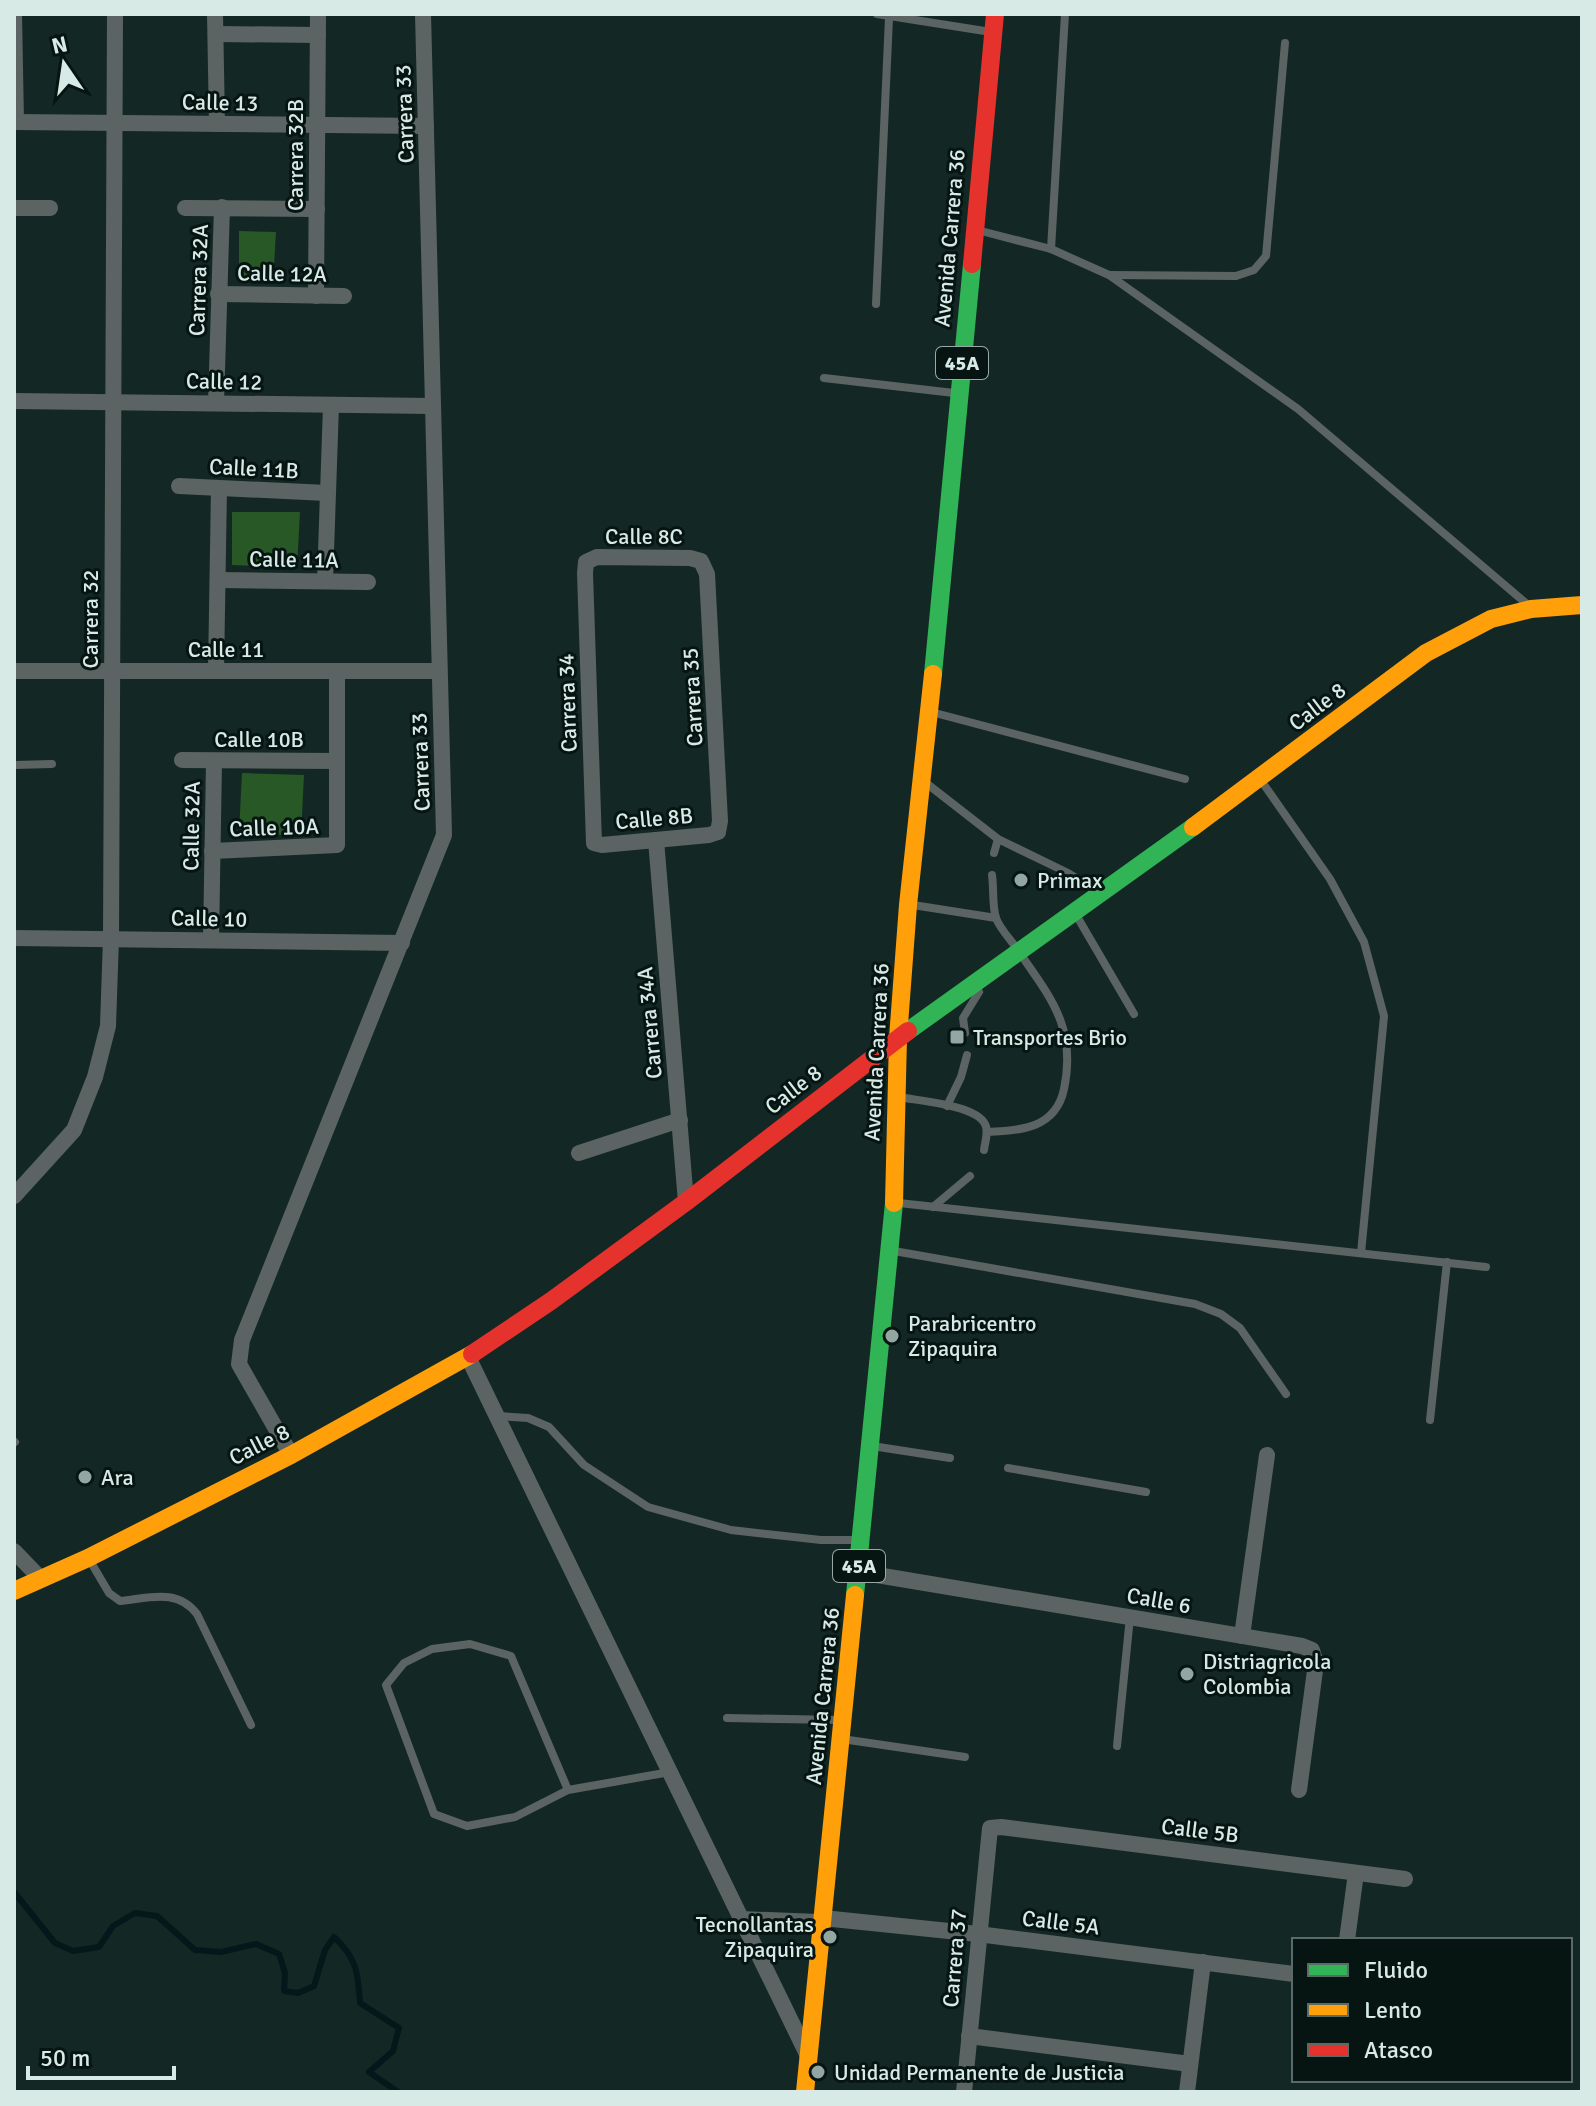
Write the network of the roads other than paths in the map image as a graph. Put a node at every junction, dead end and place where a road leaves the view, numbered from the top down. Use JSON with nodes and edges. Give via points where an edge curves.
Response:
{"nodes":[{"id":1,"x":14,"y":14,"type":"edge"},
{"id":2,"x":115,"y":14,"type":"edge"},
{"id":3,"x":215,"y":14,"type":"edge"},
{"id":4,"x":318,"y":14,"type":"edge"},
{"id":5,"x":423,"y":14,"type":"edge"},
{"id":6,"x":877,"y":14,"type":"edge"},
{"id":7,"x":1065,"y":14,"type":"edge"},
{"id":8,"x":889,"y":18,"type":"junction"},
{"id":9,"x":994,"y":23,"type":"edge"},
{"id":10,"x":216,"y":34,"type":"junction"},
{"id":11,"x":318,"y":35,"type":"junction"},
{"id":12,"x":14,"y":36,"type":"edge"},
{"id":13,"x":1285,"y":43,"type":"dead end"},
{"id":14,"x":15,"y":122,"type":"edge"},
{"id":15,"x":114,"y":122,"type":"junction"},
{"id":16,"x":217,"y":124,"type":"junction"},
{"id":17,"x":317,"y":125,"type":"junction"},
{"id":18,"x":426,"y":126,"type":"junction"},
{"id":19,"x":222,"y":207,"type":"junction"},
{"id":20,"x":14,"y":208,"type":"edge"},
{"id":21,"x":50,"y":208,"type":"dead end"},
{"id":22,"x":185,"y":208,"type":"dead end"},
{"id":23,"x":317,"y":209,"type":"junction"},
{"id":24,"x":974,"y":229,"type":"junction"},
{"id":25,"x":1051,"y":249,"type":"junction"},
{"id":26,"x":1109,"y":275,"type":"junction"},
{"id":27,"x":218,"y":294,"type":"junction"},
{"id":28,"x":316,"y":296,"type":"junction"},
{"id":29,"x":344,"y":296,"type":"dead end"},
{"id":30,"x":876,"y":304,"type":"dead end"},
{"id":31,"x":824,"y":378,"type":"dead end"},
{"id":32,"x":959,"y":394,"type":"junction"},
{"id":33,"x":14,"y":401,"type":"edge"},
{"id":34,"x":113,"y":402,"type":"junction"},
{"id":35,"x":216,"y":403,"type":"junction"},
{"id":36,"x":331,"y":405,"type":"junction"},
{"id":37,"x":433,"y":406,"type":"junction"},
{"id":38,"x":179,"y":486,"type":"dead end"},
{"id":39,"x":219,"y":488,"type":"junction"},
{"id":40,"x":327,"y":493,"type":"junction"},
{"id":41,"x":701,"y":561,"type":"joint"},
{"id":42,"x":586,"y":562,"type":"joint"},
{"id":43,"x":218,"y":580,"type":"junction"},
{"id":44,"x":325,"y":581,"type":"junction"},
{"id":45,"x":368,"y":582,"type":"dead end"},
{"id":46,"x":1582,"y":605,"type":"edge"},
{"id":47,"x":1531,"y":609,"type":"junction"},
{"id":48,"x":14,"y":671,"type":"edge"},
{"id":49,"x":112,"y":671,"type":"junction"},
{"id":50,"x":216,"y":671,"type":"junction"},
{"id":51,"x":337,"y":671,"type":"junction"},
{"id":52,"x":439,"y":671,"type":"junction"},
{"id":53,"x":930,"y":711,"type":"junction"},
{"id":54,"x":182,"y":760,"type":"dead end"},
{"id":55,"x":214,"y":761,"type":"junction"},
{"id":56,"x":337,"y":761,"type":"junction"},
{"id":57,"x":52,"y":764,"type":"dead end"},
{"id":58,"x":14,"y":765,"type":"edge"},
{"id":59,"x":1185,"y":779,"type":"dead end"},
{"id":60,"x":1259,"y":779,"type":"junction"},
{"id":61,"x":922,"y":780,"type":"junction"},
{"id":62,"x":718,"y":832,"type":"joint"},
{"id":63,"x":998,"y":839,"type":"junction"},
{"id":64,"x":656,"y":840,"type":"junction"},
{"id":65,"x":594,"y":843,"type":"joint"},
{"id":66,"x":212,"y":851,"type":"junction"},
{"id":67,"x":994,"y":853,"type":"dead end"},
{"id":68,"x":992,"y":875,"type":"dead end"},
{"id":69,"x":1101,"y":893,"type":"junction"},
{"id":70,"x":908,"y":905,"type":"junction"},
{"id":71,"x":1075,"y":913,"type":"junction"},
{"id":72,"x":996,"y":918,"type":"junction"},
{"id":73,"x":14,"y":938,"type":"edge"},
{"id":74,"x":111,"y":938,"type":"junction"},
{"id":75,"x":211,"y":940,"type":"junction"},
{"id":76,"x":402,"y":943,"type":"junction"},
{"id":77,"x":1020,"y":953,"type":"junction"},
{"id":78,"x":993,"y":972,"type":"junction"},
{"id":79,"x":1134,"y":1014,"type":"dead end"},
{"id":80,"x":965,"y":1033,"type":"dead end"},
{"id":81,"x":898,"y":1038,"type":"junction"},
{"id":82,"x":967,"y":1055,"type":"dead end"},
{"id":83,"x":896,"y":1097,"type":"junction"},
{"id":84,"x":947,"y":1106,"type":"junction"},
{"id":85,"x":680,"y":1120,"type":"junction"},
{"id":86,"x":987,"y":1132,"type":"junction"},
{"id":87,"x":984,"y":1150,"type":"dead end"},
{"id":88,"x":579,"y":1153,"type":"dead end"},
{"id":89,"x":970,"y":1176,"type":"dead end"},
{"id":90,"x":14,"y":1196,"type":"edge"},
{"id":91,"x":686,"y":1202,"type":"junction"},
{"id":92,"x":894,"y":1203,"type":"junction"},
{"id":93,"x":933,"y":1207,"type":"junction"},
{"id":94,"x":890,"y":1250,"type":"junction"},
{"id":95,"x":1361,"y":1253,"type":"junction"},
{"id":96,"x":1447,"y":1262,"type":"junction"},
{"id":97,"x":1486,"y":1267,"type":"dead end"},
{"id":98,"x":468,"y":1357,"type":"junction"},
{"id":99,"x":1286,"y":1394,"type":"dead end"},
{"id":100,"x":498,"y":1416,"type":"junction"},
{"id":101,"x":1430,"y":1420,"type":"dead end"},
{"id":102,"x":871,"y":1446,"type":"junction"},
{"id":103,"x":291,"y":1455,"type":"junction"},
{"id":104,"x":1267,"y":1455,"type":"dead end"},
{"id":105,"x":950,"y":1458,"type":"dead end"},
{"id":106,"x":1008,"y":1468,"type":"dead end"},
{"id":107,"x":1146,"y":1492,"type":"dead end"},
{"id":108,"x":862,"y":1540,"type":"junction"},
{"id":109,"x":14,"y":1551,"type":"edge"},
{"id":110,"x":88,"y":1558,"type":"junction"},
{"id":111,"x":859,"y":1572,"type":"junction"},
{"id":112,"x":41,"y":1579,"type":"junction"},
{"id":113,"x":14,"y":1591,"type":"edge"},
{"id":114,"x":1130,"y":1617,"type":"junction"},
{"id":115,"x":1242,"y":1636,"type":"junction"},
{"id":116,"x":727,"y":1718,"type":"dead end"},
{"id":117,"x":841,"y":1720,"type":"junction"},
{"id":118,"x":251,"y":1725,"type":"dead end"},
{"id":119,"x":841,"y":1739,"type":"junction"},
{"id":120,"x":1117,"y":1746,"type":"dead end"},
{"id":121,"x":965,"y":1757,"type":"dead end"},
{"id":122,"x":671,"y":1772,"type":"junction"},
{"id":123,"x":568,"y":1790,"type":"junction"},
{"id":124,"x":1299,"y":1790,"type":"dead end"},
{"id":125,"x":990,"y":1828,"type":"joint"},
{"id":126,"x":1356,"y":1873,"type":"junction"},
{"id":127,"x":1405,"y":1879,"type":"dead end"},
{"id":128,"x":740,"y":1915,"type":"junction"},
{"id":129,"x":823,"y":1918,"type":"junction"},
{"id":130,"x":978,"y":1934,"type":"junction"},
{"id":131,"x":1347,"y":1938,"type":"edge"},
{"id":132,"x":1203,"y":1962,"type":"junction"},
{"id":133,"x":1292,"y":1974,"type":"edge"},
{"id":134,"x":969,"y":2036,"type":"junction"},
{"id":135,"x":807,"y":2055,"type":"junction"},
{"id":136,"x":1190,"y":2064,"type":"junction"},
{"id":137,"x":805,"y":2092,"type":"edge"},
{"id":138,"x":964,"y":2092,"type":"edge"},
{"id":139,"x":1187,"y":2092,"type":"edge"}],
"edges":[{"from":1,"to":12,"type":"street"},
{"from":2,"to":15,"type":"street","name":"Carrera 32"},
{"from":3,"to":10,"type":"street"},
{"from":4,"to":11,"type":"street","name":"Carrera 32B"},
{"from":5,"to":18,"type":"street","name":"Carrera 33"},
{"from":6,"to":8,"type":"lane"},
{"from":7,"to":25,"type":"lane"},
{"from":8,"to":9,"type":"lane"},
{"from":8,"to":30,"type":"lane"},
{"from":9,"to":24,"type":"main road","name":"Avenida Carrera 36","number":"45A"},
{"from":10,"to":11,"type":"street"},
{"from":10,"to":16,"type":"street"},
{"from":11,"to":17,"type":"street","name":"Carrera 32B"},
{"from":12,"to":14,"type":"street"},
{"from":13,"to":26,"type":"lane","via":[[1266,256],[1254,270],[1236,276]]},
{"from":14,"to":15,"type":"street","name":"Calle 13"},
{"from":15,"to":16,"type":"street","name":"Calle 13"},
{"from":15,"to":34,"type":"street","name":"Carrera 32"},
{"from":16,"to":17,"type":"street","name":"Calle 13"},
{"from":17,"to":18,"type":"street","name":"Calle 13"},
{"from":17,"to":23,"type":"street","name":"Carrera 32B"},
{"from":18,"to":37,"type":"street","name":"Carrera 33"},
{"from":19,"to":22,"type":"street"},
{"from":19,"to":23,"type":"street"},
{"from":19,"to":27,"type":"street","name":"Carrera 32A"},
{"from":20,"to":21,"type":"street"},
{"from":23,"to":28,"type":"street","name":"Carrera 32B"},
{"from":24,"to":25,"type":"lane"},
{"from":24,"to":32,"type":"main road","name":"Avenida Carrera 36","number":"45A"},
{"from":25,"to":26,"type":"lane"},
{"from":26,"to":47,"type":"lane","via":[[1298,409]]},
{"from":27,"to":28,"type":"street","name":"Calle 12A"},
{"from":27,"to":35,"type":"street","name":"Carrera 32A"},
{"from":28,"to":29,"type":"street","name":"Calle 12A"},
{"from":31,"to":32,"type":"lane"},
{"from":32,"to":53,"type":"main road","name":"Avenida Carrera 36","number":"45A"},
{"from":33,"to":34,"type":"street","name":"Calle 12"},
{"from":34,"to":35,"type":"street","name":"Calle 12"},
{"from":34,"to":49,"type":"street","name":"Carrera 32"},
{"from":35,"to":36,"type":"street","name":"Calle 12"},
{"from":36,"to":37,"type":"street","name":"Calle 12"},
{"from":36,"to":40,"type":"street"},
{"from":37,"to":52,"type":"street","name":"Carrera 33"},
{"from":38,"to":39,"type":"street","name":"Calle 11B"},
{"from":39,"to":40,"type":"street","name":"Calle 11B"},
{"from":39,"to":43,"type":"street"},
{"from":40,"to":44,"type":"street"},
{"from":41,"to":42,"type":"street","name":"Calle 8C","via":[[597,557]]},
{"from":41,"to":62,"type":"street","name":"Carrera 35","via":[[707,574]]},
{"from":42,"to":65,"type":"street","name":"Carrera 34"},
{"from":43,"to":44,"type":"street","name":"Calle 11A"},
{"from":43,"to":50,"type":"street"},
{"from":44,"to":45,"type":"street","name":"Calle 11A"},
{"from":46,"to":47,"type":"main road","name":"Calle 8"},
{"from":47,"to":60,"type":"main road","name":"Calle 8","via":[[1491,619],[1426,653]]},
{"from":48,"to":49,"type":"street","name":"Calle 11"},
{"from":49,"to":50,"type":"street","name":"Calle 11"},
{"from":49,"to":74,"type":"street","name":"Carrera 32"},
{"from":50,"to":51,"type":"street","name":"Calle 11"},
{"from":51,"to":52,"type":"street","name":"Calle 11"},
{"from":51,"to":56,"type":"street"},
{"from":52,"to":76,"type":"street","name":"Carrera 33","via":[[444,835]]},
{"from":53,"to":59,"type":"lane"},
{"from":53,"to":61,"type":"main road","name":"Avenida Carrera 36","number":"45A"},
{"from":54,"to":55,"type":"street","name":"Calle 10B"},
{"from":55,"to":56,"type":"street","name":"Calle 10B"},
{"from":55,"to":66,"type":"street","name":"Calle 32A"},
{"from":56,"to":66,"type":"street","name":"Calle 10A","via":[[337,845]]},
{"from":57,"to":58,"type":"lane"},
{"from":60,"to":69,"type":"main road","name":"Calle 8"},
{"from":60,"to":95,"type":"lane","via":[[1330,879],[1364,942],[1384,1016]]},
{"from":61,"to":63,"type":"lane"},
{"from":61,"to":70,"type":"main road","name":"Avenida Carrera 36","number":"45A"},
{"from":62,"to":64,"type":"street","name":"Calle 8B"},
{"from":63,"to":67,"type":"lane"},
{"from":63,"to":69,"type":"lane"},
{"from":64,"to":65,"type":"street","name":"Calle 8B"},
{"from":64,"to":85,"type":"street","name":"Carrera 34A"},
{"from":66,"to":75,"type":"street","name":"Calle 32A"},
{"from":68,"to":72,"type":"lane"},
{"from":69,"to":71,"type":"main road","name":"Calle 8"},
{"from":70,"to":72,"type":"lane"},
{"from":70,"to":81,"type":"main road","name":"Avenida Carrera 36","number":"45A"},
{"from":71,"to":77,"type":"main road","name":"Calle 8"},
{"from":71,"to":79,"type":"lane"},
{"from":72,"to":77,"type":"lane"},
{"from":73,"to":74,"type":"street","name":"Calle 10"},
{"from":74,"to":75,"type":"street","name":"Calle 10"},
{"from":74,"to":90,"type":"street","name":"Carrera 32","via":[[108,1026],[95,1077],[74,1130]]},
{"from":75,"to":76,"type":"street","name":"Calle 10"},
{"from":76,"to":103,"type":"street","name":"Carrera 33","via":[[242,1340],[239,1364]]},
{"from":77,"to":78,"type":"main road","name":"Calle 8"},
{"from":77,"to":86,"type":"lane","via":[[1059,1012],[1067,1039],[1067,1073],[1053,1116],[1018,1131]]},
{"from":78,"to":80,"type":"lane","via":[[963,1018]]},
{"from":78,"to":81,"type":"main road","name":"Calle 8"},
{"from":81,"to":83,"type":"main road","name":"Avenida Carrera 36","number":"45A"},
{"from":81,"to":91,"type":"main road","name":"Calle 8"},
{"from":82,"to":84,"type":"lane"},
{"from":83,"to":84,"type":"lane"},
{"from":83,"to":92,"type":"main road","name":"Avenida Carrera 36","number":"45A"},
{"from":84,"to":86,"type":"lane","via":[[973,1112]]},
{"from":85,"to":88,"type":"street"},
{"from":85,"to":91,"type":"street","name":"Carrera 34A"},
{"from":86,"to":87,"type":"lane"},
{"from":89,"to":93,"type":"lane"},
{"from":91,"to":98,"type":"main road","name":"Calle 8"},
{"from":92,"to":93,"type":"lane"},
{"from":92,"to":94,"type":"main road","name":"Avenida Carrera 36","number":"45A"},
{"from":93,"to":95,"type":"lane"},
{"from":94,"to":99,"type":"lane","via":[[1195,1304],[1240,1328]]},
{"from":94,"to":102,"type":"main road","name":"Avenida Carrera 36","number":"45A"},
{"from":95,"to":96,"type":"lane"},
{"from":96,"to":97,"type":"lane"},
{"from":96,"to":101,"type":"lane"},
{"from":98,"to":100,"type":"street"},
{"from":98,"to":103,"type":"main road","name":"Calle 8"},
{"from":100,"to":108,"type":"lane","via":[[528,1418],[549,1427],[584,1465],[648,1507],[731,1530]]},
{"from":100,"to":122,"type":"street"},
{"from":102,"to":105,"type":"lane"},
{"from":102,"to":108,"type":"main road","name":"Avenida Carrera 36","number":"45A"},
{"from":103,"to":110,"type":"main road","name":"Calle 8"},
{"from":104,"to":115,"type":"street"},
{"from":106,"to":107,"type":"lane"},
{"from":108,"to":111,"type":"main road","name":"Avenida Carrera 36","number":"45A"},
{"from":109,"to":112,"type":"street"},
{"from":110,"to":112,"type":"main road","name":"Calle 8"},
{"from":110,"to":118,"type":"lane","via":[[109,1593],[120,1601],[164,1596],[187,1602]]},
{"from":111,"to":114,"type":"street","name":"Calle 6"},
{"from":111,"to":117,"type":"main road","name":"Avenida Carrera 36","number":"45A"},
{"from":112,"to":113,"type":"main road","name":"Calle 8"},
{"from":114,"to":115,"type":"street","name":"Calle 6"},
{"from":114,"to":120,"type":"lane"},
{"from":115,"to":124,"type":"street","name":"Calle 6","via":[[1312,1650],[1316,1663]]},
{"from":116,"to":117,"type":"lane"},
{"from":117,"to":119,"type":"main road","name":"Avenida Carrera 36","number":"45A"},
{"from":119,"to":121,"type":"lane"},
{"from":119,"to":129,"type":"main road","name":"Avenida Carrera 36","number":"45A"},
{"from":122,"to":123,"type":"lane"},
{"from":122,"to":128,"type":"street"},
{"from":123,"to":123,"type":"lane","via":[[511,1656],[470,1644],[432,1649],[404,1663],[386,1685],[434,1814],[467,1826],[515,1817]]},
{"from":125,"to":126,"type":"street","name":"Calle 5B"},
{"from":125,"to":130,"type":"street","name":"Carrera 37"},
{"from":126,"to":127,"type":"street","name":"Calle 5B"},
{"from":126,"to":131,"type":"street"},
{"from":128,"to":129,"type":"lane"},
{"from":128,"to":135,"type":"street"},
{"from":129,"to":130,"type":"street","name":"Calle 5A"},
{"from":129,"to":135,"type":"main road","name":"Avenida Carrera 36","number":"45A"},
{"from":130,"to":132,"type":"street","name":"Calle 5A"},
{"from":130,"to":134,"type":"street","name":"Carrera 37"},
{"from":132,"to":133,"type":"street","name":"Calle 5A"},
{"from":132,"to":136,"type":"street"},
{"from":134,"to":136,"type":"street"},
{"from":134,"to":138,"type":"street","name":"Carrera 37"},
{"from":135,"to":137,"type":"main road","name":"Avenida Carrera 36","number":"45A"},
{"from":136,"to":139,"type":"street"}]}
